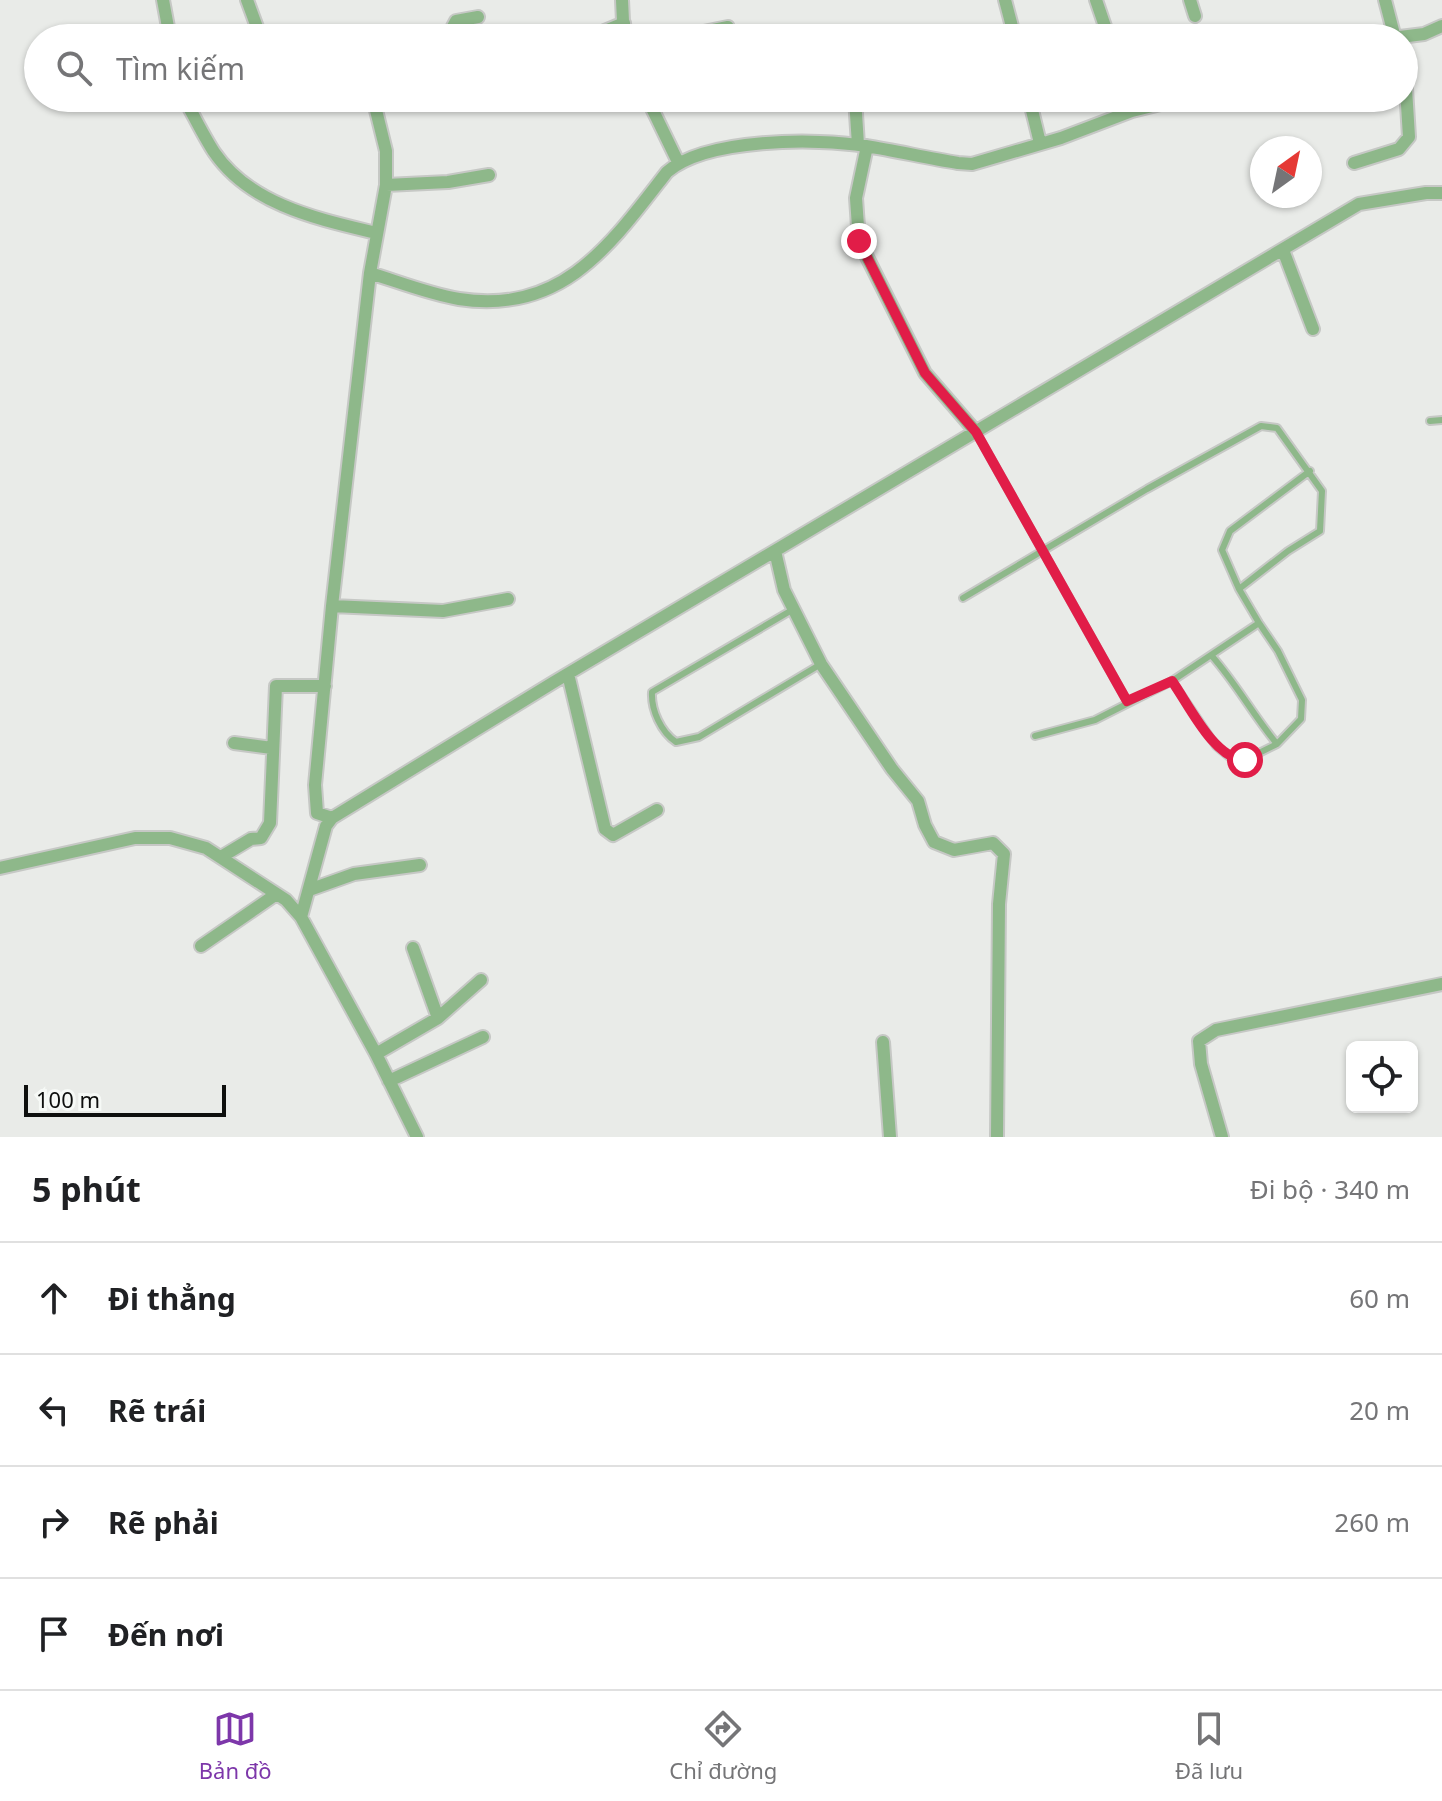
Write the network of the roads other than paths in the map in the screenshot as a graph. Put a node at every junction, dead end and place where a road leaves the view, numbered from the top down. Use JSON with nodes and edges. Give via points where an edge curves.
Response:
{"nodes":[{"id":1,"x":163,"y":0,"type":"edge"},
{"id":2,"x":247,"y":0,"type":"edge"},
{"id":3,"x":622,"y":0,"type":"edge"},
{"id":4,"x":1005,"y":0,"type":"edge"},
{"id":5,"x":1096,"y":0,"type":"edge"},
{"id":6,"x":1190,"y":0,"type":"edge"},
{"id":7,"x":1385,"y":0,"type":"edge"},
{"id":8,"x":1195,"y":16,"type":"dead end"},
{"id":9,"x":478,"y":17,"type":"dead end"},
{"id":10,"x":624,"y":23,"type":"edge"},
{"id":11,"x":167,"y":24,"type":"edge"},
{"id":12,"x":256,"y":24,"type":"edge"},
{"id":13,"x":454,"y":24,"type":"edge"},
{"id":14,"x":1011,"y":24,"type":"edge"},
{"id":15,"x":1104,"y":24,"type":"edge"},
{"id":16,"x":1393,"y":24,"type":"edge"},
{"id":17,"x":1442,"y":26,"type":"edge"},
{"id":18,"x":1418,"y":35,"type":"edge"},
{"id":19,"x":192,"y":112,"type":"edge"},
{"id":20,"x":376,"y":112,"type":"edge"},
{"id":21,"x":654,"y":112,"type":"edge"},
{"id":22,"x":857,"y":112,"type":"edge"},
{"id":23,"x":1032,"y":112,"type":"edge"},
{"id":24,"x":1115,"y":112,"type":"edge"},
{"id":25,"x":1407,"y":112,"type":"edge"},
{"id":26,"x":1040,"y":143,"type":"junction"},
{"id":27,"x":863,"y":146,"type":"junction"},
{"id":28,"x":678,"y":162,"type":"junction"},
{"id":29,"x":1354,"y":163,"type":"dead end"},
{"id":30,"x":489,"y":175,"type":"dead end"},
{"id":31,"x":386,"y":185,"type":"junction"},
{"id":32,"x":1442,"y":193,"type":"edge"},
{"id":33,"x":376,"y":233,"type":"junction"},
{"id":34,"x":1283,"y":250,"type":"junction"},
{"id":35,"x":370,"y":273,"type":"junction"},
{"id":36,"x":1313,"y":329,"type":"dead end"},
{"id":37,"x":1442,"y":420,"type":"edge"},
{"id":38,"x":1430,"y":421,"type":"dead end"},
{"id":39,"x":976,"y":432,"type":"junction"},
{"id":40,"x":1310,"y":471,"type":"junction"},
{"id":41,"x":775,"y":551,"type":"junction"},
{"id":42,"x":1043,"y":551,"type":"junction"},
{"id":43,"x":1239,"y":589,"type":"junction"},
{"id":44,"x":963,"y":598,"type":"dead end"},
{"id":45,"x":508,"y":599,"type":"dead end"},
{"id":46,"x":332,"y":606,"type":"junction"},
{"id":47,"x":792,"y":610,"type":"junction"},
{"id":48,"x":1259,"y":623,"type":"junction"},
{"id":49,"x":1211,"y":655,"type":"junction"},
{"id":50,"x":821,"y":664,"type":"junction"},
{"id":51,"x":568,"y":674,"type":"junction"},
{"id":52,"x":1172,"y":681,"type":"junction"},
{"id":53,"x":325,"y":686,"type":"junction"},
{"id":54,"x":1127,"y":701,"type":"junction"},
{"id":55,"x":1035,"y":736,"type":"dead end"},
{"id":56,"x":234,"y":743,"type":"dead end"},
{"id":57,"x":1277,"y":744,"type":"junction"},
{"id":58,"x":272,"y":748,"type":"junction"},
{"id":59,"x":657,"y":810,"type":"dead end"},
{"id":60,"x":332,"y":818,"type":"junction"},
{"id":61,"x":221,"y":857,"type":"junction"},
{"id":62,"x":420,"y":865,"type":"dead end"},
{"id":63,"x":0,"y":868,"type":"edge"},
{"id":64,"x":309,"y":890,"type":"junction"},
{"id":65,"x":275,"y":895,"type":"junction"},
{"id":66,"x":301,"y":917,"type":"junction"},
{"id":67,"x":201,"y":946,"type":"dead end"},
{"id":68,"x":413,"y":948,"type":"dead end"},
{"id":69,"x":481,"y":980,"type":"dead end"},
{"id":70,"x":1442,"y":984,"type":"edge"},
{"id":71,"x":438,"y":1018,"type":"junction"},
{"id":72,"x":483,"y":1037,"type":"dead end"},
{"id":73,"x":883,"y":1042,"type":"dead end"},
{"id":74,"x":376,"y":1054,"type":"junction"},
{"id":75,"x":389,"y":1081,"type":"junction"},
{"id":76,"x":417,"y":1137,"type":"edge"},
{"id":77,"x":890,"y":1137,"type":"edge"},
{"id":78,"x":997,"y":1137,"type":"edge"},
{"id":79,"x":1222,"y":1137,"type":"edge"}],
"edges":[{"from":1,"to":11,"type":"street"},
{"from":2,"to":12,"type":"street"},
{"from":3,"to":10,"type":"street"},
{"from":4,"to":14,"type":"street"},
{"from":5,"to":15,"type":"street"},
{"from":6,"to":8,"type":"street"},
{"from":7,"to":16,"type":"street"},
{"from":9,"to":13,"type":"street"},
{"from":17,"to":18,"type":"street"},
{"from":19,"to":33,"type":"street","via":[[215,154],[268,199],[321,220]]},
{"from":20,"to":31,"type":"street","via":[[386,151]]},
{"from":21,"to":28,"type":"street"},
{"from":22,"to":27,"type":"street"},
{"from":23,"to":26,"type":"street"},
{"from":24,"to":26,"type":"street"},
{"from":25,"to":29,"type":"street","via":[[1409,137],[1399,149]]},
{"from":26,"to":27,"type":"street","via":[[972,164]]},
{"from":27,"to":28,"type":"street","via":[[751,144]]},
{"from":27,"to":39,"type":"street","via":[[856,198],[859,241],[925,373]]},
{"from":28,"to":35,"type":"street","via":[[608,246],[554,287],[484,302]]},
{"from":30,"to":31,"type":"street"},
{"from":31,"to":33,"type":"street"},
{"from":32,"to":34,"type":"street","via":[[1359,204]]},
{"from":33,"to":35,"type":"street"},
{"from":34,"to":36,"type":"street"},
{"from":34,"to":39,"type":"street"},
{"from":35,"to":46,"type":"street"},
{"from":37,"to":38,"type":"lane"},
{"from":39,"to":41,"type":"street"},
{"from":39,"to":42,"type":"lane"},
{"from":40,"to":42,"type":"lane","via":[[1277,428],[1261,426]]},
{"from":40,"to":43,"type":"lane","via":[[1322,491],[1320,531]]},
{"from":40,"to":43,"type":"lane","via":[[1230,531],[1222,550]]},
{"from":41,"to":47,"type":"street"},
{"from":41,"to":51,"type":"street"},
{"from":42,"to":44,"type":"lane"},
{"from":42,"to":54,"type":"lane"},
{"from":43,"to":48,"type":"lane"},
{"from":45,"to":46,"type":"street","via":[[443,611]]},
{"from":46,"to":53,"type":"street"},
{"from":47,"to":50,"type":"street"},
{"from":47,"to":50,"type":"lane","via":[[659,686],[652,692],[658,719],[676,742],[699,737]]},
{"from":48,"to":49,"type":"lane"},
{"from":48,"to":57,"type":"lane","via":[[1302,700],[1301,719]]},
{"from":49,"to":52,"type":"lane"},
{"from":49,"to":57,"type":"lane"},
{"from":50,"to":78,"type":"street","via":[[918,801],[934,842],[954,850],[993,843],[1004,854]]},
{"from":51,"to":59,"type":"street","via":[[605,829],[621,833]]},
{"from":51,"to":60,"type":"street"},
{"from":52,"to":54,"type":"lane"},
{"from":52,"to":57,"type":"lane","via":[[1216,746],[1233,760],[1245,760]]},
{"from":53,"to":58,"type":"street","via":[[276,686]]},
{"from":53,"to":60,"type":"street","via":[[315,801],[317,813]]},
{"from":54,"to":55,"type":"lane","via":[[1095,720]]},
{"from":56,"to":58,"type":"street"},
{"from":58,"to":61,"type":"street","via":[[270,823],[265,834]]},
{"from":60,"to":64,"type":"street"},
{"from":61,"to":63,"type":"street","via":[[170,838],[135,838]]},
{"from":61,"to":65,"type":"street"},
{"from":62,"to":64,"type":"street","via":[[354,874]]},
{"from":64,"to":66,"type":"street"},
{"from":65,"to":66,"type":"street"},
{"from":65,"to":67,"type":"street"},
{"from":66,"to":74,"type":"street"},
{"from":68,"to":71,"type":"street"},
{"from":69,"to":71,"type":"street"},
{"from":70,"to":79,"type":"street","via":[[1204,1035],[1199,1041],[1201,1064]]},
{"from":71,"to":74,"type":"street"},
{"from":72,"to":75,"type":"street"},
{"from":73,"to":77,"type":"street"},
{"from":74,"to":75,"type":"street"},
{"from":75,"to":76,"type":"street"}]}
